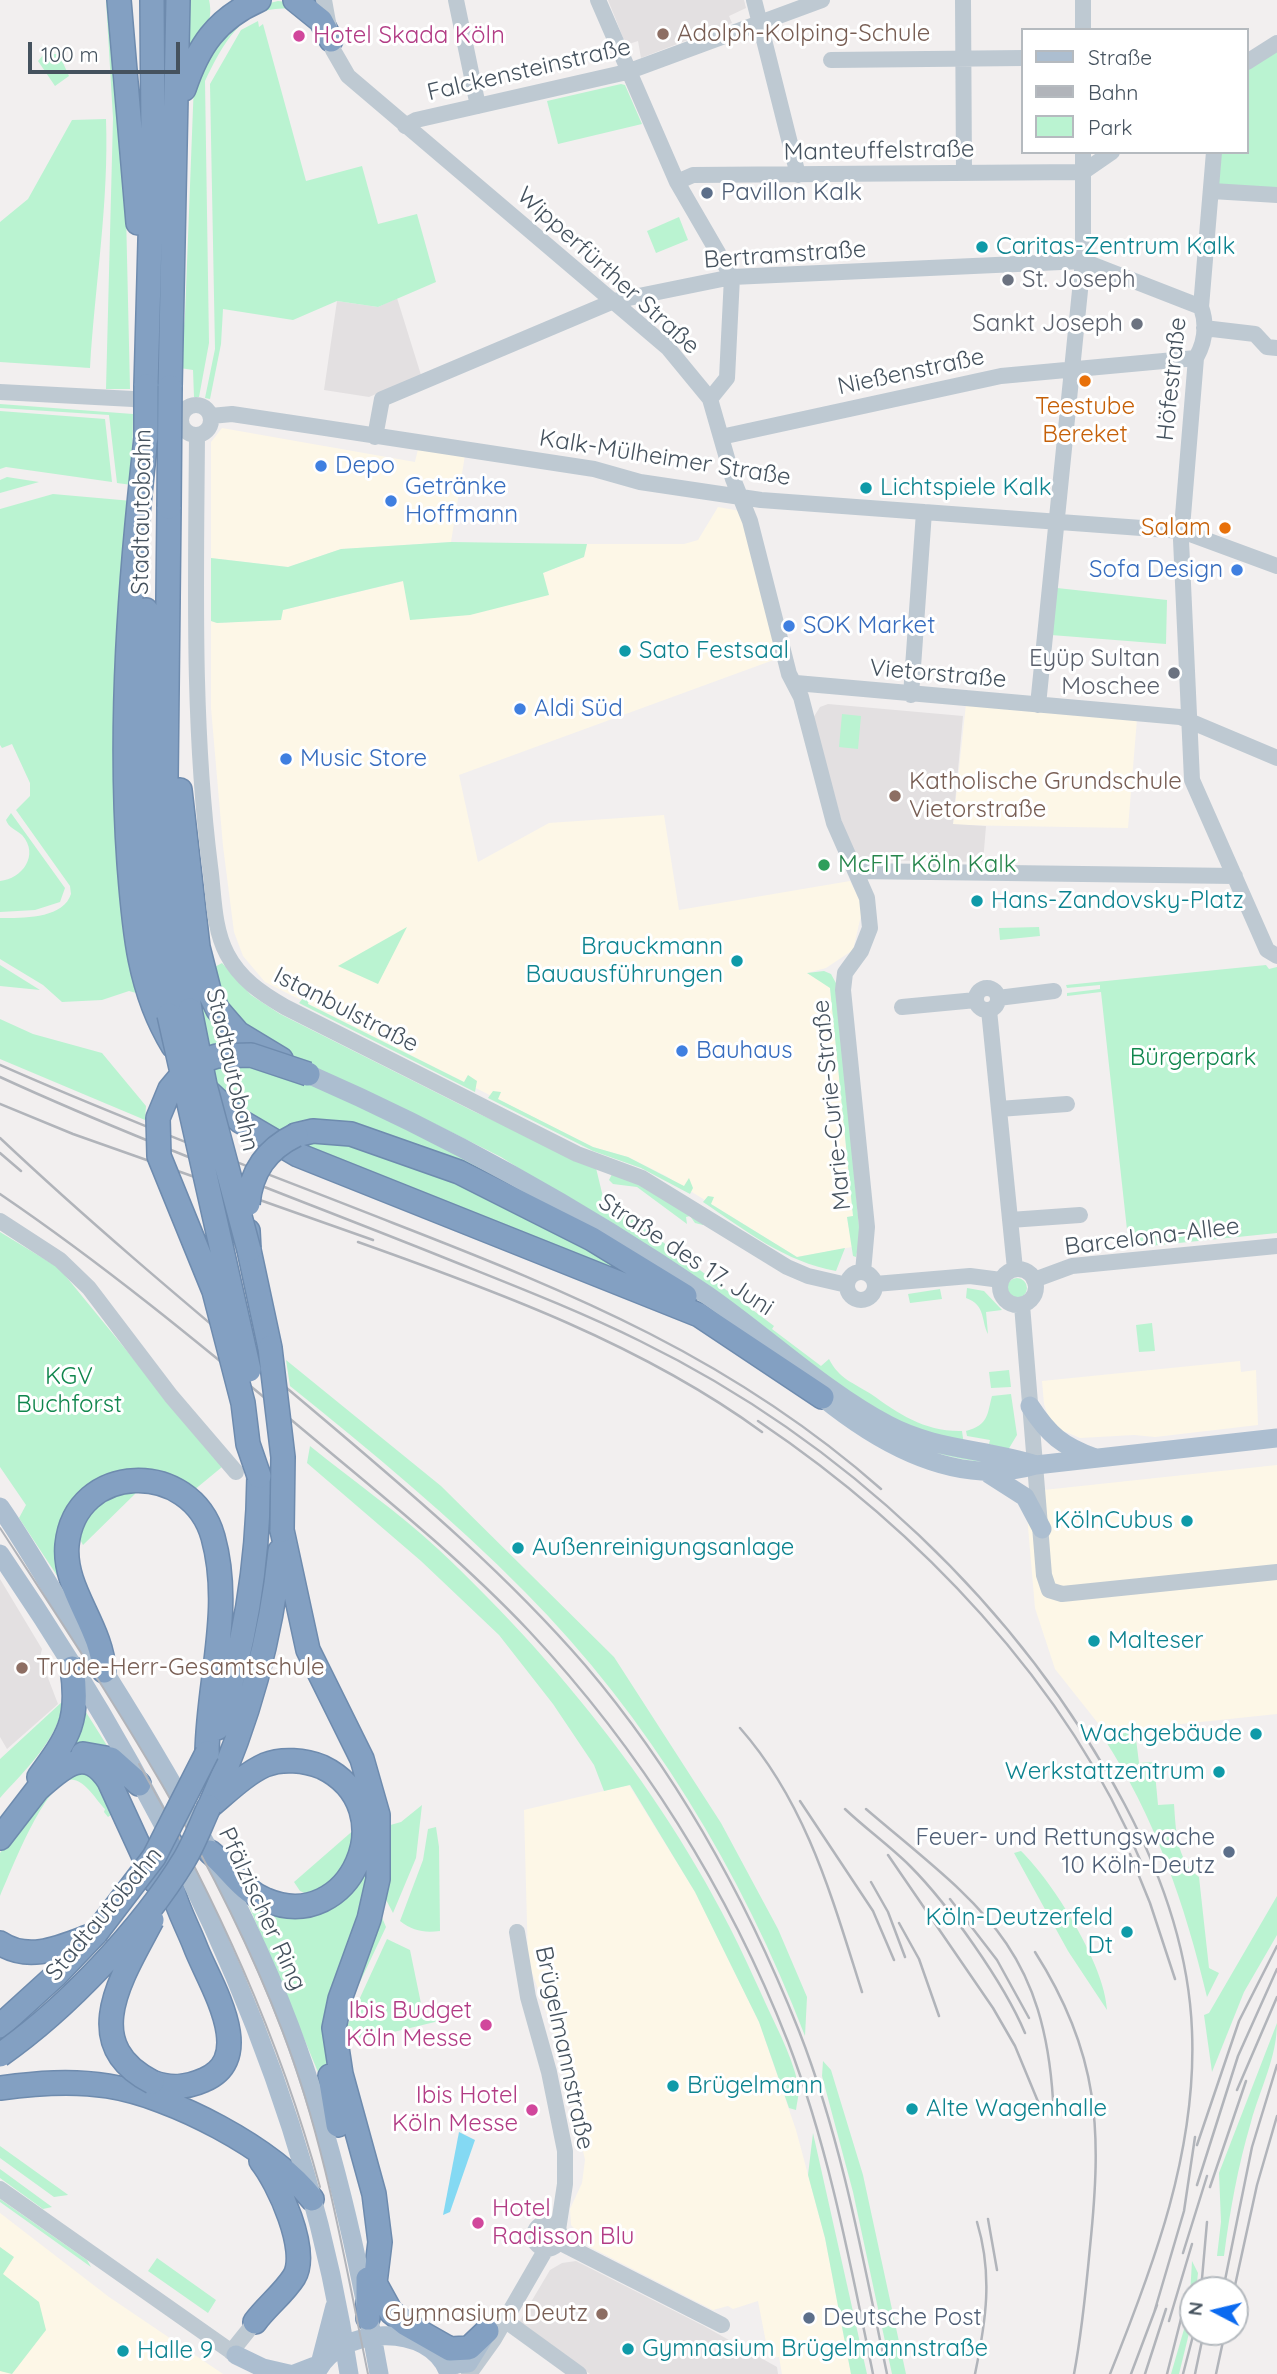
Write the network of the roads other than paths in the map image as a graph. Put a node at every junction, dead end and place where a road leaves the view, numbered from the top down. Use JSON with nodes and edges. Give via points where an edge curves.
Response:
{"nodes":[{"id":1,"x":119,"y":0,"type":"edge"},
{"id":2,"x":152,"y":0,"type":"edge"},
{"id":3,"x":178,"y":0,"type":"edge"},
{"id":4,"x":259,"y":0,"type":"edge"},
{"id":5,"x":295,"y":0,"type":"edge"},
{"id":6,"x":324,"y":0,"type":"edge"},
{"id":7,"x":456,"y":0,"type":"edge"},
{"id":8,"x":598,"y":0,"type":"edge"},
{"id":9,"x":754,"y":0,"type":"edge"},
{"id":10,"x":821,"y":0,"type":"edge"},
{"id":11,"x":963,"y":0,"type":"edge"},
{"id":12,"x":1083,"y":0,"type":"edge"},
{"id":13,"x":760,"y":23,"type":"junction"},
{"id":14,"x":1083,"y":28,"type":"edge"},
{"id":15,"x":331,"y":40,"type":"junction"},
{"id":16,"x":1277,"y":43,"type":"edge"},
{"id":17,"x":1021,"y":58,"type":"edge"},
{"id":18,"x":963,"y":59,"type":"junction"},
{"id":19,"x":831,"y":60,"type":"dead end"},
{"id":20,"x":1249,"y":61,"type":"edge"},
{"id":21,"x":627,"y":72,"type":"junction"},
{"id":22,"x":478,"y":106,"type":"junction"},
{"id":23,"x":177,"y":109,"type":"junction"},
{"id":24,"x":405,"y":126,"type":"junction"},
{"id":25,"x":1083,"y":154,"type":"edge"},
{"id":26,"x":1109,"y":154,"type":"edge"},
{"id":27,"x":1214,"y":154,"type":"edge"},
{"id":28,"x":1083,"y":172,"type":"junction"},
{"id":29,"x":964,"y":173,"type":"junction"},
{"id":30,"x":798,"y":175,"type":"junction"},
{"id":31,"x":677,"y":182,"type":"junction"},
{"id":32,"x":1212,"y":191,"type":"junction"},
{"id":33,"x":1277,"y":195,"type":"edge"},
{"id":34,"x":1083,"y":261,"type":"junction"},
{"id":35,"x":148,"y":273,"type":"junction"},
{"id":36,"x":732,"y":277,"type":"junction"},
{"id":37,"x":614,"y":301,"type":"junction"},
{"id":38,"x":1201,"y":307,"type":"junction"},
{"id":39,"x":1204,"y":328,"type":"junction"},
{"id":40,"x":1277,"y":348,"type":"edge"},
{"id":41,"x":1196,"y":358,"type":"junction"},
{"id":42,"x":1071,"y":369,"type":"junction"},
{"id":43,"x":0,"y":392,"type":"edge"},
{"id":44,"x":710,"y":399,"type":"junction"},
{"id":45,"x":182,"y":415,"type":"junction"},
{"id":46,"x":211,"y":416,"type":"junction"},
{"id":47,"x":197,"y":435,"type":"junction"},
{"id":48,"x":375,"y":437,"type":"junction"},
{"id":49,"x":721,"y":437,"type":"junction"},
{"id":50,"x":146,"y":438,"type":"junction"},
{"id":51,"x":741,"y":497,"type":"junction"},
{"id":52,"x":923,"y":512,"type":"junction"},
{"id":53,"x":1056,"y":522,"type":"junction"},
{"id":54,"x":1182,"y":531,"type":"junction"},
{"id":55,"x":1277,"y":566,"type":"edge"},
{"id":56,"x":796,"y":683,"type":"junction"},
{"id":57,"x":826,"y":686,"type":"junction"},
{"id":58,"x":911,"y":695,"type":"junction"},
{"id":59,"x":1038,"y":705,"type":"junction"},
{"id":60,"x":806,"y":713,"type":"junction"},
{"id":61,"x":1189,"y":721,"type":"junction"},
{"id":62,"x":166,"y":726,"type":"junction"},
{"id":63,"x":1277,"y":758,"type":"edge"},
{"id":64,"x":855,"y":872,"type":"junction"},
{"id":65,"x":1235,"y":876,"type":"junction"},
{"id":66,"x":867,"y":898,"type":"joint"},
{"id":67,"x":1277,"y":956,"type":"edge"},
{"id":68,"x":1054,"y":991,"type":"dead end"},
{"id":69,"x":987,"y":1003,"type":"junction"},
{"id":70,"x":902,"y":1007,"type":"dead end"},
{"id":71,"x":308,"y":1074,"type":"junction"},
{"id":72,"x":1067,"y":1104,"type":"dead end"},
{"id":73,"x":999,"y":1110,"type":"junction"},
{"id":74,"x":1080,"y":1214,"type":"dead end"},
{"id":75,"x":1010,"y":1220,"type":"junction"},
{"id":76,"x":0,"y":1221,"type":"edge"},
{"id":77,"x":1277,"y":1246,"type":"edge"},
{"id":78,"x":248,"y":1250,"type":"junction"},
{"id":79,"x":1015,"y":1269,"type":"junction"},
{"id":80,"x":863,"y":1272,"type":"junction"},
{"id":81,"x":1001,"y":1280,"type":"junction"},
{"id":82,"x":1034,"y":1280,"type":"junction"},
{"id":83,"x":875,"y":1284,"type":"junction"},
{"id":84,"x":847,"y":1285,"type":"junction"},
{"id":85,"x":1021,"y":1304,"type":"junction"},
{"id":86,"x":822,"y":1397,"type":"junction"},
{"id":87,"x":1030,"y":1406,"type":"junction"},
{"id":88,"x":1277,"y":1438,"type":"edge"},
{"id":89,"x":1096,"y":1458,"type":"junction"},
{"id":90,"x":1036,"y":1465,"type":"junction"},
{"id":91,"x":982,"y":1471,"type":"junction"},
{"id":92,"x":236,"y":1472,"type":"dead end"},
{"id":93,"x":259,"y":1476,"type":"junction"},
{"id":94,"x":0,"y":1507,"type":"edge"},
{"id":95,"x":1042,"y":1529,"type":"junction"},
{"id":96,"x":282,"y":1530,"type":"junction"},
{"id":97,"x":0,"y":1554,"type":"edge"},
{"id":98,"x":1277,"y":1572,"type":"edge"},
{"id":99,"x":72,"y":1668,"type":"junction"},
{"id":100,"x":104,"y":1671,"type":"junction"},
{"id":101,"x":207,"y":1753,"type":"junction"},
{"id":102,"x":139,"y":1784,"type":"junction"},
{"id":103,"x":38,"y":1788,"type":"junction"},
{"id":104,"x":209,"y":1807,"type":"junction"},
{"id":105,"x":0,"y":1829,"type":"edge"},
{"id":106,"x":372,"y":1836,"type":"junction"},
{"id":107,"x":0,"y":1838,"type":"edge"},
{"id":108,"x":178,"y":1851,"type":"junction"},
{"id":109,"x":210,"y":1852,"type":"junction"},
{"id":110,"x":96,"y":1933,"type":"junction"},
{"id":111,"x":517,"y":1933,"type":"dead end"},
{"id":112,"x":0,"y":1943,"type":"edge"},
{"id":113,"x":194,"y":1946,"type":"junction"},
{"id":114,"x":218,"y":1995,"type":"junction"},
{"id":115,"x":253,"y":2019,"type":"junction"},
{"id":116,"x":0,"y":2026,"type":"edge"},
{"id":117,"x":289,"y":2026,"type":"junction"},
{"id":118,"x":334,"y":2028,"type":"junction"},
{"id":119,"x":0,"y":2055,"type":"edge"},
{"id":120,"x":142,"y":2087,"type":"junction"},
{"id":121,"x":0,"y":2088,"type":"edge"},
{"id":122,"x":338,"y":2125,"type":"joint"},
{"id":123,"x":242,"y":2141,"type":"junction"},
{"id":124,"x":0,"y":2189,"type":"edge"},
{"id":125,"x":312,"y":2199,"type":"junction"},
{"id":126,"x":379,"y":2224,"type":"junction"},
{"id":127,"x":549,"y":2238,"type":"junction"},
{"id":128,"x":335,"y":2305,"type":"junction"},
{"id":129,"x":368,"y":2313,"type":"junction"},
{"id":130,"x":255,"y":2322,"type":"joint"},
{"id":131,"x":496,"y":2322,"type":"junction"},
{"id":132,"x":722,"y":2325,"type":"dead end"},
{"id":133,"x":414,"y":2342,"type":"junction"},
{"id":134,"x":344,"y":2345,"type":"junction"},
{"id":135,"x":233,"y":2354,"type":"junction"},
{"id":136,"x":445,"y":2367,"type":"edge"},
{"id":137,"x":318,"y":2369,"type":"edge"},
{"id":138,"x":254,"y":2374,"type":"edge"},
{"id":139,"x":291,"y":2374,"type":"edge"},
{"id":140,"x":349,"y":2374,"type":"edge"},
{"id":141,"x":379,"y":2374,"type":"edge"},
{"id":142,"x":469,"y":2374,"type":"edge"},
{"id":143,"x":579,"y":2374,"type":"edge"}],
"edges":[{"from":1,"to":35,"type":"highway","via":[[136,214]]},
{"from":2,"to":35,"type":"highway","name":"Stadtautobahn"},
{"from":3,"to":23,"type":"highway","name":"Stadtautobahn"},
{"from":4,"to":23,"type":"highway","via":[[218,25],[205,40],[195,55]]},
{"from":5,"to":15,"type":"highway","via":[[321,21]]},
{"from":6,"to":15,"type":"street"},
{"from":7,"to":22,"type":"street"},
{"from":8,"to":21,"type":"street"},
{"from":9,"to":13,"type":"street"},
{"from":10,"to":13,"type":"street","name":"Falckensteinstraße"},
{"from":11,"to":18,"type":"street"},
{"from":12,"to":14,"type":"street"},
{"from":13,"to":21,"type":"street","name":"Falckensteinstraße"},
{"from":13,"to":30,"type":"street"},
{"from":15,"to":24,"type":"street","name":"Wipperfürther Straße","via":[[348,76]]},
{"from":16,"to":20,"type":"street"},
{"from":17,"to":18,"type":"street"},
{"from":18,"to":19,"type":"street"},
{"from":18,"to":29,"type":"street"},
{"from":21,"to":22,"type":"street","name":"Falckensteinstraße"},
{"from":21,"to":31,"type":"street"},
{"from":22,"to":24,"type":"street","name":"Falckensteinstraße"},
{"from":23,"to":62,"type":"highway","name":"Stadtautobahn","bridge":true},
{"from":24,"to":37,"type":"street","name":"Wipperfürther Straße"},
{"from":25,"to":28,"type":"street"},
{"from":26,"to":28,"type":"street"},
{"from":27,"to":32,"type":"street","name":"Höfestraße"},
{"from":28,"to":29,"type":"street","name":"Manteuffelstraße"},
{"from":28,"to":34,"type":"street"},
{"from":29,"to":30,"type":"street","name":"Manteuffelstraße"},
{"from":30,"to":31,"type":"street","name":"Manteuffelstraße","via":[[693,176]]},
{"from":31,"to":36,"type":"street"},
{"from":32,"to":33,"type":"street"},
{"from":32,"to":38,"type":"street","name":"Höfestraße"},
{"from":34,"to":36,"type":"street","name":"Bertramstraße"},
{"from":34,"to":38,"type":"street","name":"Bertramstraße"},
{"from":34,"to":42,"type":"street"},
{"from":35,"to":50,"type":"highway","name":"Stadtautobahn","bridge":true},
{"from":36,"to":37,"type":"street","name":"Bertramstraße"},
{"from":36,"to":44,"type":"street","via":[[726,378]]},
{"from":37,"to":44,"type":"street","name":"Wipperfürther Straße","via":[[668,348]]},
{"from":37,"to":48,"type":"street","name":"Bertramstraße","via":[[382,399]]},
{"from":38,"to":39,"type":"street","name":"Höfestraße"},
{"from":39,"to":40,"type":"street","via":[[1255,334],[1267,347]]},
{"from":39,"to":41,"type":"street","name":"Höfestraße"},
{"from":41,"to":42,"type":"street","name":"Nießenstraße"},
{"from":41,"to":54,"type":"street","name":"Höfestraße"},
{"from":42,"to":49,"type":"street","name":"Nießenstraße","via":[[1001,376]]},
{"from":42,"to":53,"type":"street"},
{"from":43,"to":45,"type":"street","via":[[133,399]]},
{"from":44,"to":49,"type":"street","name":"Wipperfürther Straße"},
{"from":45,"to":46,"type":"street","via":[[195,405]]},
{"from":45,"to":47,"type":"street","via":[[186,431]]},
{"from":46,"to":47,"type":"street","via":[[208,429]]},
{"from":46,"to":48,"type":"street","name":"Kalk-Mülheimer Straße","via":[[232,414]]},
{"from":47,"to":84,"type":"street","name":"Istanbulstraße","via":[[198,696],[206,837],[220,937],[246,981],[285,1007],[577,1154],[642,1178],[787,1267]]},
{"from":48,"to":51,"type":"street","name":"Kalk-Mülheimer Straße","via":[[594,469],[640,482]]},
{"from":49,"to":51,"type":"street","name":"Wipperfürther Straße"},
{"from":50,"to":86,"type":"highway","via":[[134,543],[127,680],[127,829],[139,962],[157,1018],[183,1063],[203,1088],[257,1133],[320,1164],[699,1315]]},
{"from":50,"to":93,"type":"highway","name":"Stadtautobahn","bridge":true,"via":[[145,748],[150,870],[169,1015],[246,1351]]},
{"from":51,"to":52,"type":"street","name":"Kalk-Mülheimer Straße"},
{"from":51,"to":56,"type":"street","name":"Wipperfürther Straße","via":[[789,674]]},
{"from":52,"to":53,"type":"street","name":"Kalk-Mülheimer Straße"},
{"from":52,"to":58,"type":"street"},
{"from":53,"to":54,"type":"street","name":"Kalk-Mülheimer Straße"},
{"from":53,"to":59,"type":"street"},
{"from":54,"to":55,"type":"street","name":"Kalk-Mülheimer Straße"},
{"from":54,"to":61,"type":"street","name":"Höfestraße"},
{"from":56,"to":57,"type":"street","name":"Vietorstraße"},
{"from":56,"to":60,"type":"street","name":"Wipperfürther Straße"},
{"from":57,"to":58,"type":"street","name":"Vietorstraße"},
{"from":57,"to":60,"type":"street"},
{"from":58,"to":59,"type":"street","name":"Vietorstraße"},
{"from":59,"to":61,"type":"street","name":"Vietorstraße"},
{"from":60,"to":64,"type":"street","name":"Wipperfürther Straße","via":[[834,824]]},
{"from":61,"to":63,"type":"street","name":"Vietorstraße"},
{"from":61,"to":65,"type":"street","name":"Höfestraße","via":[[1192,780]]},
{"from":62,"to":71,"type":"highway","bridge":true,"via":[[179,777],[198,947],[210,994],[238,1032]]},
{"from":62,"to":78,"type":"highway","name":"Stadtautobahn","bridge":true,"via":[[172,879],[188,997],[205,1085]]},
{"from":64,"to":65,"type":"street"},
{"from":64,"to":66,"type":"street","name":"Wipperfürther Straße"},
{"from":65,"to":67,"type":"street","name":"Höfestraße","via":[[1267,950]]},
{"from":66,"to":80,"type":"street","name":"Marie-Curie-Straße","via":[[870,928],[845,973],[843,990],[867,1227]]},
{"from":68,"to":69,"type":"street"},
{"from":69,"to":70,"type":"street"},
{"from":69,"to":73,"type":"street"},
{"from":71,"to":90,"type":"main road","name":"Straße des 17. Juni","via":[[405,1116],[496,1163],[706,1294],[888,1425],[933,1444]]},
{"from":71,"to":93,"type":"highway","bridge":true,"via":[[251,1055],[217,1056],[201,1061],[180,1077],[158,1118],[159,1156],[214,1291]]},
{"from":72,"to":73,"type":"street"},
{"from":73,"to":75,"type":"street"},
{"from":74,"to":75,"type":"street"},
{"from":75,"to":79,"type":"street"},
{"from":76,"to":92,"type":"street","via":[[60,1260],[89,1289]]},
{"from":77,"to":82,"type":"street","name":"Barcelona-Allee","via":[[1072,1266]]},
{"from":78,"to":86,"type":"highway","bridge":true,"via":[[249,1192],[268,1153],[296,1135],[313,1131],[351,1134],[459,1172],[592,1239],[699,1305],[779,1360]]},
{"from":78,"to":96,"type":"highway","name":"Stadtautobahn","bridge":true,"via":[[270,1348],[279,1417]]},
{"from":79,"to":81,"type":"street"},
{"from":79,"to":82,"type":"street","via":[[1026,1271]]},
{"from":80,"to":83,"type":"street"},
{"from":80,"to":84,"type":"street","via":[[852,1275]]},
{"from":81,"to":83,"type":"street","via":[[970,1276]]},
{"from":81,"to":85,"type":"street","via":[[1002,1296],[1011,1304]]},
{"from":82,"to":85,"type":"street","via":[[1033,1295]]},
{"from":83,"to":84,"type":"street","via":[[873,1294],[861,1300],[852,1297]]},
{"from":85,"to":87,"type":"street"},
{"from":86,"to":91,"type":"main road","name":"Straße des 17. Juni","via":[[850,1420],[912,1454]]},
{"from":87,"to":89,"type":"main road","via":[[1056,1439]]},
{"from":87,"to":90,"type":"street"},
{"from":88,"to":89,"type":"main road","name":"Straße des 17. Juni"},
{"from":89,"to":90,"type":"main road","name":"Straße des 17. Juni"},
{"from":90,"to":91,"type":"main road","name":"Straße des 17. Juni","via":[[1008,1472]]},
{"from":90,"to":95,"type":"street"},
{"from":91,"to":95,"type":"main road","via":[[1025,1497]]},
{"from":93,"to":101,"type":"highway","name":"Stadtautobahn","via":[[256,1560],[246,1630]]},
{"from":94,"to":100,"type":"main road","name":"Pfälzischer Ring"},
{"from":95,"to":98,"type":"street","via":[[1045,1584],[1062,1594]]},
{"from":96,"to":104,"type":"highway","name":"Stadtautobahn","via":[[275,1597],[257,1679],[228,1767]]},
{"from":96,"to":106,"type":"highway","via":[[308,1650],[369,1777]]},
{"from":97,"to":99,"type":"main road"},
{"from":99,"to":102,"type":"main road"},
{"from":99,"to":105,"type":"highway","via":[[76,1695],[72,1727]]},
{"from":100,"to":101,"type":"highway","via":[[98,1637],[70,1574],[68,1536],[78,1513],[106,1488],[135,1479],[161,1483],[184,1494],[207,1521],[217,1558],[220,1632]]},
{"from":100,"to":109,"type":"main road","name":"Pfälzischer Ring"},
{"from":101,"to":110,"type":"highway","name":"Stadtautobahn","bridge":true,"via":[[159,1849]]},
{"from":102,"to":103,"type":"highway","via":[[111,1759],[88,1753],[62,1760]]},
{"from":102,"to":108,"type":"main road"},
{"from":103,"to":107,"type":"highway"},
{"from":103,"to":113,"type":"highway","via":[[74,1762],[87,1763],[104,1774],[166,1901]]},
{"from":104,"to":106,"type":"highway","via":[[262,1766],[306,1761],[335,1774],[346,1785]]},
{"from":104,"to":108,"type":"highway","name":"Stadtautobahn","bridge":true},
{"from":106,"to":109,"type":"highway","via":[[342,1886],[323,1899],[296,1905],[251,1894]]},
{"from":106,"to":118,"type":"highway","via":[[374,1895]]},
{"from":108,"to":113,"type":"highway","via":[[169,1864],[172,1890]]},
{"from":108,"to":115,"type":"main road"},
{"from":108,"to":119,"type":"highway","name":"Stadtautobahn","bridge":true,"via":[[132,1930],[77,1990]]},
{"from":108,"to":120,"type":"highway","bridge":true,"via":[[112,2006],[110,2025],[119,2055],[138,2075]]},
{"from":109,"to":117,"type":"main road","name":"Pfälzischer Ring"},
{"from":110,"to":112,"type":"highway","via":[[34,1953]]},
{"from":110,"to":116,"type":"highway","name":"Stadtautobahn"},
{"from":111,"to":127,"type":"street","name":"Brügelmannstraße","via":[[565,2151]]},
{"from":113,"to":114,"type":"highway"},
{"from":114,"to":115,"type":"main road"},
{"from":114,"to":120,"type":"highway","via":[[227,2017],[228,2036],[225,2063],[218,2072],[184,2086]]},
{"from":115,"to":125,"type":"main road"},
{"from":117,"to":122,"type":"main road"},
{"from":117,"to":129,"type":"main road","name":"Pfälzischer Ring","via":[[335,2169]]},
{"from":118,"to":122,"type":"highway","via":[[329,2065]]},
{"from":118,"to":126,"type":"highway","via":[[336,2055]]},
{"from":120,"to":121,"type":"highway","via":[[66,2082]]},
{"from":120,"to":123,"type":"highway"},
{"from":123,"to":125,"type":"highway","via":[[284,2169]]},
{"from":123,"to":130,"type":"highway","via":[[278,2185],[298,2257],[294,2277]]},
{"from":124,"to":135,"type":"street"},
{"from":125,"to":128,"type":"main road"},
{"from":126,"to":129,"type":"highway","via":[[369,2274]]},
{"from":126,"to":131,"type":"highway","via":[[375,2283],[396,2318],[454,2350],[469,2348]]},
{"from":127,"to":131,"type":"street","name":"Brügelmannstraße"},
{"from":127,"to":132,"type":"street"},
{"from":128,"to":134,"type":"main road"},
{"from":128,"to":137,"type":"main road"},
{"from":129,"to":133,"type":"main road"},
{"from":129,"to":133,"type":"main road","via":[[394,2336]]},
{"from":129,"to":134,"type":"main road"},
{"from":129,"to":141,"type":"main road","name":"Pfälzischer Ring"},
{"from":130,"to":135,"type":"street"},
{"from":131,"to":136,"type":"main road","via":[[468,2363]]},
{"from":131,"to":142,"type":"street","name":"Brügelmannstraße"},
{"from":131,"to":143,"type":"street"},
{"from":133,"to":136,"type":"main road"},
{"from":134,"to":137,"type":"main road"},
{"from":134,"to":140,"type":"main road"},
{"from":135,"to":138,"type":"main road"},
{"from":135,"to":139,"type":"main road"},
{"from":137,"to":139,"type":"main road"}]}
